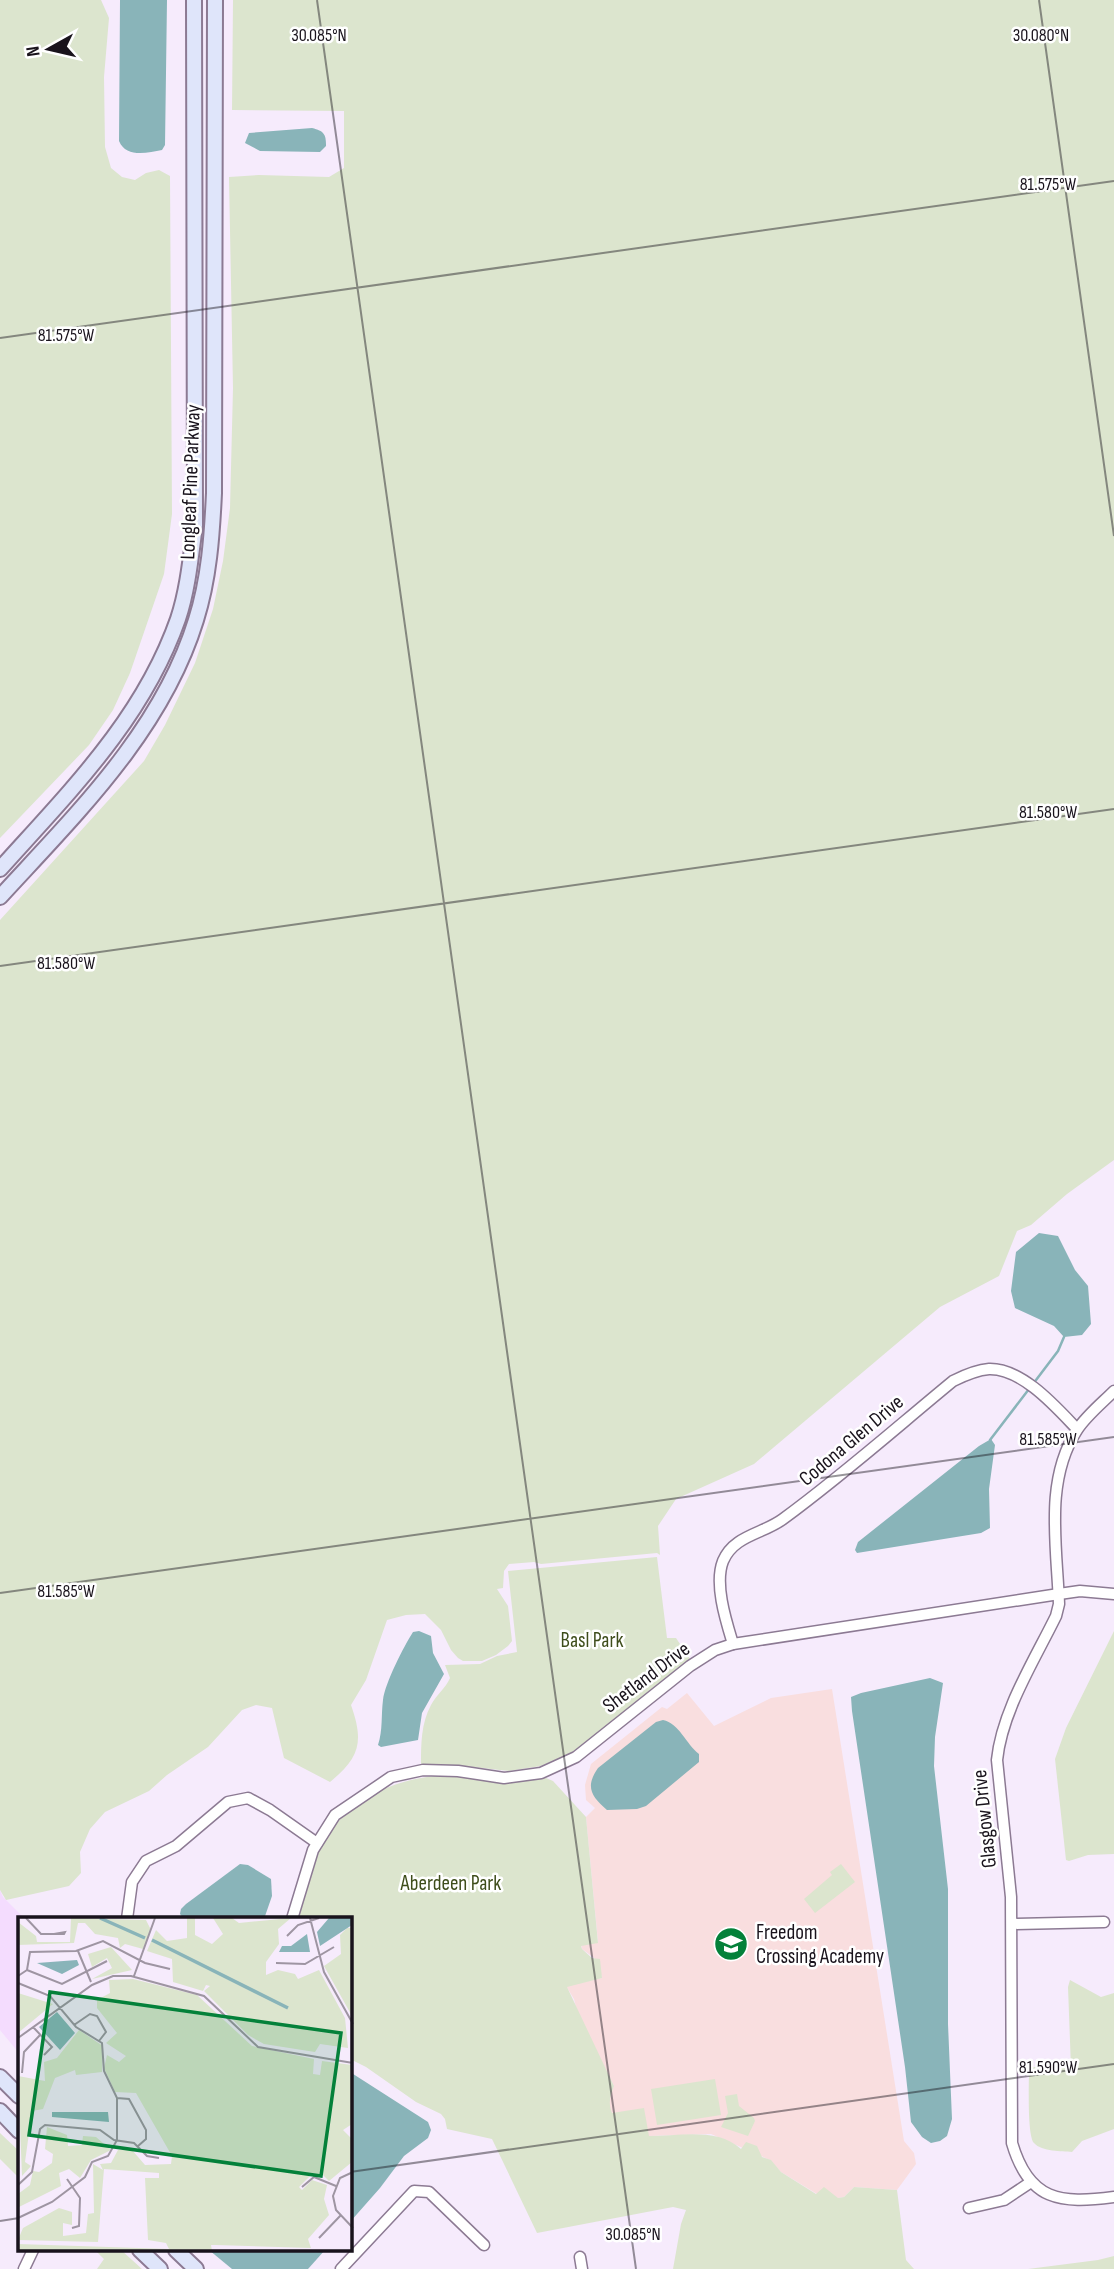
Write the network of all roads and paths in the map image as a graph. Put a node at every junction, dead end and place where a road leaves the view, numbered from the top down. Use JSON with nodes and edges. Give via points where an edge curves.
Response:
{"nodes":[{"id":1,"x":194,"y":0,"type":"edge"},
{"id":2,"x":215,"y":0,"type":"edge"},
{"id":3,"x":0,"y":869,"type":"edge"},
{"id":4,"x":0,"y":897,"type":"edge"},
{"id":5,"x":1114,"y":1391,"type":"edge"},
{"id":6,"x":1077,"y":1429,"type":"junction"},
{"id":7,"x":1059,"y":1594,"type":"junction"},
{"id":8,"x":1114,"y":1594,"type":"edge"},
{"id":9,"x":733,"y":1644,"type":"junction"},
{"id":10,"x":317,"y":1843,"type":"junction"},
{"id":11,"x":127,"y":1917,"type":"edge"},
{"id":12,"x":293,"y":1917,"type":"edge"},
{"id":13,"x":1104,"y":1922,"type":"dead end"},
{"id":14,"x":1012,"y":1924,"type":"junction"},
{"id":15,"x":0,"y":2077,"type":"edge"},
{"id":16,"x":18,"y":2095,"type":"edge"},
{"id":17,"x":0,"y":2111,"type":"edge"},
{"id":18,"x":18,"y":2130,"type":"edge"},
{"id":19,"x":1031,"y":2182,"type":"junction"},
{"id":20,"x":1114,"y":2197,"type":"edge"},
{"id":21,"x":969,"y":2208,"type":"dead end"},
{"id":22,"x":484,"y":2245,"type":"dead end"},
{"id":23,"x":32,"y":2252,"type":"edge"},
{"id":24,"x":142,"y":2252,"type":"edge"},
{"id":25,"x":178,"y":2252,"type":"edge"},
{"id":26,"x":580,"y":2257,"type":"dead end"},
{"id":27,"x":24,"y":2269,"type":"edge"},
{"id":28,"x":160,"y":2269,"type":"edge"},
{"id":29,"x":195,"y":2269,"type":"edge"},
{"id":30,"x":341,"y":2269,"type":"edge"},
{"id":31,"x":582,"y":2269,"type":"edge"}],
"edges":[{"from":1,"to":3,"type":"main road","name":"Longleaf Pine Parkway","via":[[195,525],[178,618],[144,694],[98,760]]},
{"from":2,"to":4,"type":"main road","name":"Longleaf Pine Parkway","via":[[214,493],[208,570],[197,620],[171,684],[144,731]]},
{"from":5,"to":6,"type":"street","name":"Glasgow Drive"},
{"from":6,"to":7,"type":"street","name":"Glasgow Drive","via":[[1061,1464],[1055,1495]]},
{"from":6,"to":9,"type":"street","name":"Codona Glen Drive","via":[[1055,1405],[1014,1374],[991,1369],[953,1381],[814,1497],[731,1548],[722,1563],[721,1591]]},
{"from":7,"to":8,"type":"street","name":"Shetland Drive"},
{"from":7,"to":9,"type":"street","name":"Shetland Drive"},
{"from":7,"to":14,"type":"street","name":"Glasgow Drive","via":[[1056,1616],[999,1737],[997,1760]]},
{"from":9,"to":10,"type":"street","name":"Shetland Drive","via":[[690,1666],[576,1757],[541,1773],[505,1778],[423,1770],[391,1777],[335,1815]]},
{"from":10,"to":11,"type":"street","via":[[248,1798],[228,1802],[176,1846],[146,1861],[132,1882]]},
{"from":10,"to":12,"type":"street","name":"Shetland Drive"},
{"from":13,"to":14,"type":"street"},
{"from":14,"to":19,"type":"street","name":"Glasgow Drive","via":[[1012,2143]]},
{"from":15,"to":16,"type":"main road"},
{"from":17,"to":18,"type":"main road"},
{"from":19,"to":20,"type":"street","via":[[1059,2198]]},
{"from":19,"to":21,"type":"street","via":[[1004,2200]]},
{"from":22,"to":30,"type":"street","via":[[429,2192],[414,2191]]},
{"from":23,"to":27,"type":"street"},
{"from":24,"to":28,"type":"main road"},
{"from":25,"to":29,"type":"main road"},
{"from":26,"to":31,"type":"street"}]}
